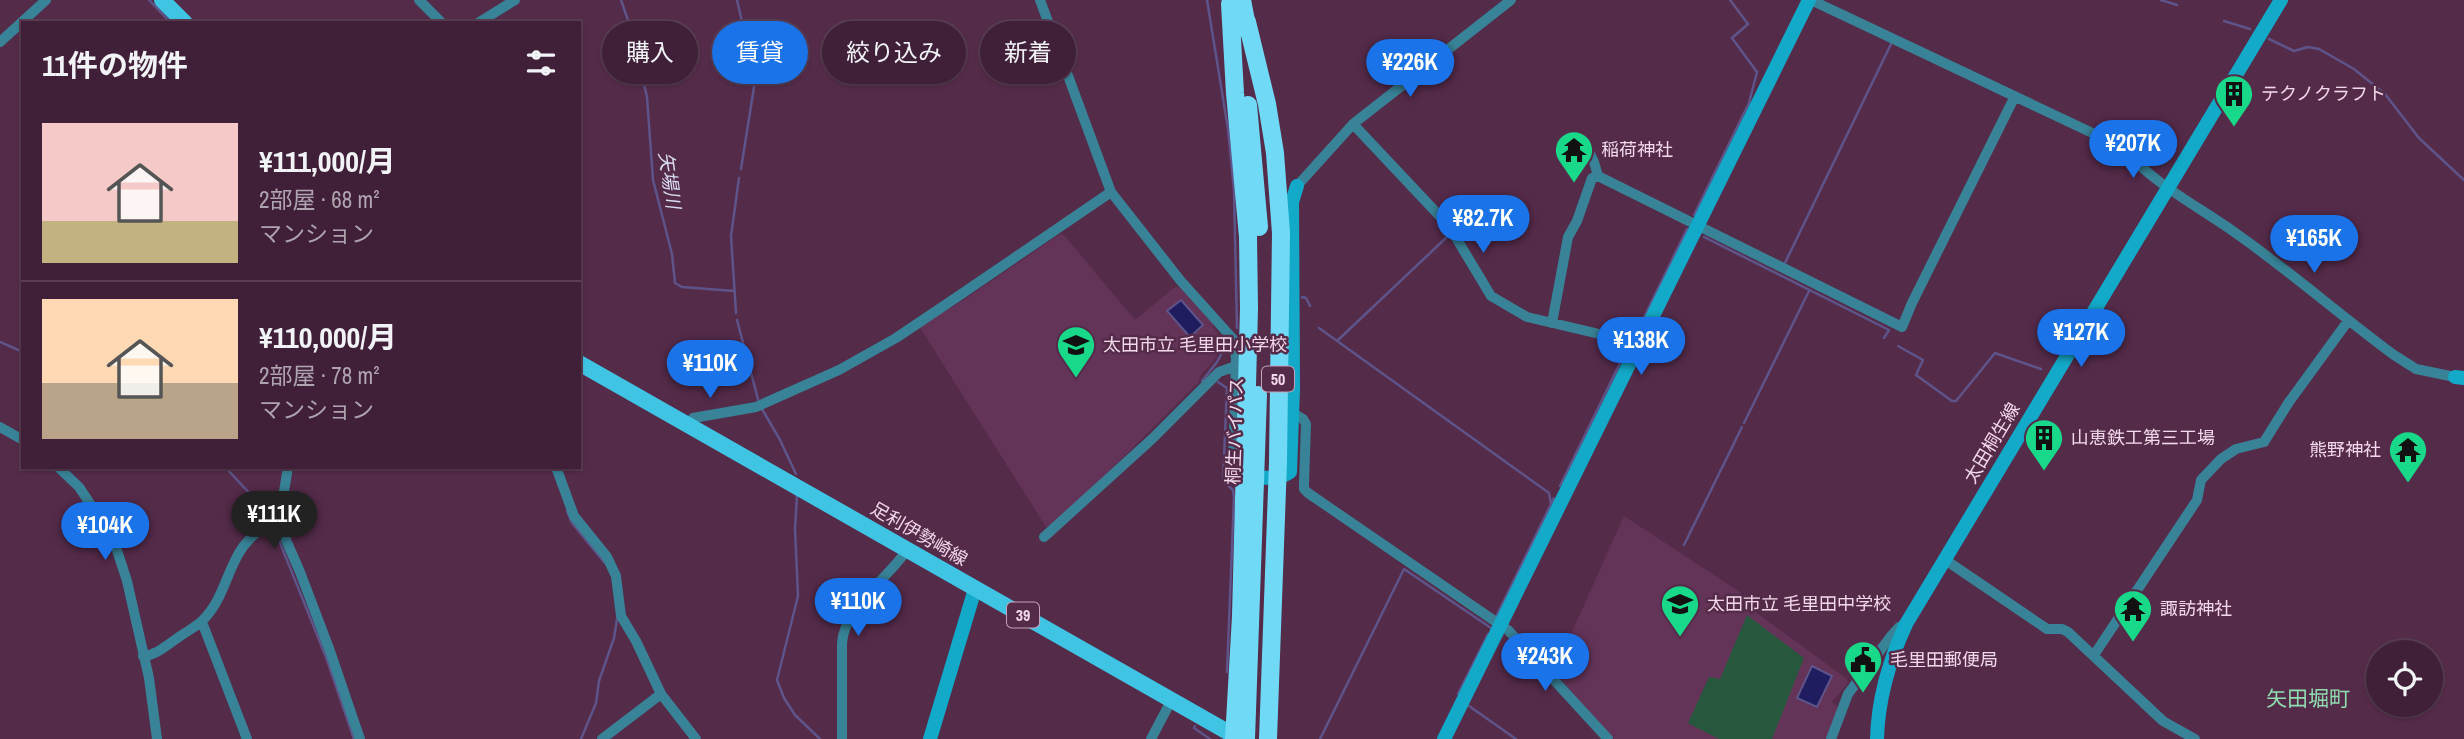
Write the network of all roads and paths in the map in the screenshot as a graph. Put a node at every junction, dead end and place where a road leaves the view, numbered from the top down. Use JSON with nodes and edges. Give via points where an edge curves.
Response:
{"nodes":[{"id":1,"x":46,"y":0,"type":"edge"},
{"id":2,"x":162,"y":0,"type":"edge"},
{"id":3,"x":419,"y":0,"type":"edge"},
{"id":4,"x":514,"y":0,"type":"edge"},
{"id":5,"x":1040,"y":0,"type":"edge"},
{"id":6,"x":1511,"y":0,"type":"edge"},
{"id":7,"x":1810,"y":0,"type":"edge"},
{"id":8,"x":2281,"y":0,"type":"edge"},
{"id":9,"x":1234,"y":1,"type":"edge"},
{"id":10,"x":25,"y":21,"type":"edge"},
{"id":11,"x":183,"y":21,"type":"edge"},
{"id":12,"x":440,"y":21,"type":"edge"},
{"id":13,"x":481,"y":21,"type":"edge"},
{"id":14,"x":1247,"y":22,"type":"junction"},
{"id":15,"x":21,"y":24,"type":"edge"},
{"id":16,"x":0,"y":42,"type":"edge"},
{"id":17,"x":2014,"y":98,"type":"junction"},
{"id":18,"x":1353,"y":124,"type":"junction"},
{"id":19,"x":1585,"y":144,"type":"dead end"},
{"id":20,"x":1598,"y":176,"type":"junction"},
{"id":21,"x":1297,"y":186,"type":"joint"},
{"id":22,"x":2168,"y":187,"type":"junction"},
{"id":23,"x":1111,"y":192,"type":"junction"},
{"id":24,"x":1696,"y":226,"type":"junction"},
{"id":25,"x":2348,"y":321,"type":"junction"},
{"id":26,"x":1552,"y":323,"type":"junction"},
{"id":27,"x":1637,"y":346,"type":"junction"},
{"id":28,"x":581,"y":364,"type":"edge"},
{"id":29,"x":1236,"y":366,"type":"junction"},
{"id":30,"x":2460,"y":377,"type":"edge"},
{"id":31,"x":1263,"y":395,"type":"junction"},
{"id":32,"x":1293,"y":413,"type":"junction"},
{"id":33,"x":687,"y":425,"type":"junction"},
{"id":34,"x":0,"y":427,"type":"edge"},
{"id":35,"x":21,"y":439,"type":"edge"},
{"id":36,"x":60,"y":469,"type":"edge"},
{"id":37,"x":288,"y":469,"type":"edge"},
{"id":38,"x":557,"y":469,"type":"edge"},
{"id":39,"x":1245,"y":477,"type":"junction"},
{"id":40,"x":1272,"y":478,"type":"junction"},
{"id":41,"x":276,"y":517,"type":"junction"},
{"id":42,"x":1044,"y":537,"type":"dead end"},
{"id":43,"x":907,"y":550,"type":"junction"},
{"id":44,"x":1944,"y":559,"type":"junction"},
{"id":45,"x":975,"y":589,"type":"junction"},
{"id":46,"x":202,"y":622,"type":"junction"},
{"id":47,"x":1496,"y":623,"type":"junction"},
{"id":48,"x":1906,"y":624,"type":"junction"},
{"id":49,"x":2094,"y":655,"type":"junction"},
{"id":50,"x":143,"y":656,"type":"junction"},
{"id":51,"x":661,"y":694,"type":"junction"},
{"id":52,"x":1172,"y":699,"type":"junction"},
{"id":53,"x":1597,"y":734,"type":"edge"},
{"id":54,"x":1238,"y":738,"type":"edge"},
{"id":55,"x":157,"y":739,"type":"edge"},
{"id":56,"x":247,"y":739,"type":"edge"},
{"id":57,"x":360,"y":739,"type":"edge"},
{"id":58,"x":602,"y":739,"type":"edge"},
{"id":59,"x":696,"y":739,"type":"edge"},
{"id":60,"x":842,"y":739,"type":"edge"},
{"id":61,"x":930,"y":739,"type":"edge"},
{"id":62,"x":1151,"y":739,"type":"edge"},
{"id":63,"x":1258,"y":739,"type":"edge"},
{"id":64,"x":1268,"y":739,"type":"edge"},
{"id":65,"x":1444,"y":739,"type":"edge"},
{"id":66,"x":1608,"y":739,"type":"edge"},
{"id":67,"x":1831,"y":739,"type":"edge"},
{"id":68,"x":1877,"y":739,"type":"edge"},
{"id":69,"x":2195,"y":739,"type":"edge"}],
"edges":[{"from":1,"to":10,"type":"street"},
{"from":2,"to":11,"type":"main road"},
{"from":3,"to":12,"type":"street"},
{"from":4,"to":13,"type":"street"},
{"from":5,"to":23,"type":"street"},
{"from":6,"to":18,"type":"street"},
{"from":7,"to":17,"type":"street"},
{"from":7,"to":24,"type":"street"},
{"from":8,"to":22,"type":"street","name":"太田桐生線"},
{"from":9,"to":14,"type":"highway","name":"桐生バイパス","number":"50"},
{"from":9,"to":31,"type":"highway","name":"桐生バイパス","number":"50","via":[[1257,195]]},
{"from":9,"to":39,"type":"highway","number":"50","via":[[1235,93],[1248,237]]},
{"from":14,"to":31,"type":"highway","name":"桐生バイパス","number":"50","via":[[1269,210]]},
{"from":14,"to":40,"type":"highway","number":"50","via":[[1275,153],[1281,233]]},
{"from":15,"to":16,"type":"street"},
{"from":17,"to":22,"type":"street","via":[[2122,147]]},
{"from":17,"to":24,"type":"street","via":[[1902,327]]},
{"from":18,"to":21,"type":"street"},
{"from":18,"to":26,"type":"street","via":[[1449,226],[1491,296],[1527,317]]},
{"from":19,"to":20,"type":"street"},
{"from":20,"to":24,"type":"street"},
{"from":20,"to":26,"type":"street","via":[[1592,178],[1568,237]]},
{"from":21,"to":32,"type":"street","via":[[1292,202]]},
{"from":22,"to":25,"type":"street"},
{"from":22,"to":44,"type":"street","name":"太田桐生線"},
{"from":23,"to":29,"type":"street","via":[[1233,339]]},
{"from":23,"to":33,"type":"street","via":[[896,338],[839,370],[760,406],[693,418]]},
{"from":24,"to":27,"type":"street"},
{"from":25,"to":30,"type":"street","via":[[2416,369]]},
{"from":25,"to":49,"type":"street","via":[[2264,442],[2236,449],[2203,478],[2197,500]]},
{"from":26,"to":27,"type":"street"},
{"from":27,"to":47,"type":"street"},
{"from":28,"to":33,"type":"main road","name":"足利伊勢崎線","number":"39"},
{"from":29,"to":39,"type":"street","via":[[1233,468]]},
{"from":29,"to":42,"type":"street","via":[[1219,372]]},
{"from":31,"to":40,"type":"highway","name":"桐生バイパス","number":"50"},
{"from":31,"to":54,"type":"highway","name":"桐生バイパス","number":"50","bridge":true},
{"from":32,"to":40,"type":"street","via":[[1290,472]]},
{"from":32,"to":47,"type":"street","via":[[1306,424],[1304,484],[1308,493]]},
{"from":33,"to":43,"type":"main road","name":"足利伊勢崎線","number":"39"},
{"from":34,"to":35,"type":"street"},
{"from":36,"to":50,"type":"street","via":[[79,487],[113,538]]},
{"from":37,"to":41,"type":"street"},
{"from":38,"to":51,"type":"street","via":[[574,516],[607,557],[621,616]]},
{"from":39,"to":40,"type":"street"},
{"from":39,"to":54,"type":"highway","number":"50"},
{"from":40,"to":63,"type":"highway","name":"桐生バイパス","number":"50"},
{"from":40,"to":64,"type":"highway","number":"50"},
{"from":41,"to":46,"type":"street","via":[[239,551],[219,598]]},
{"from":41,"to":57,"type":"street"},
{"from":43,"to":45,"type":"main road","name":"足利伊勢崎線","number":"39"},
{"from":43,"to":60,"type":"street","via":[[846,624]]},
{"from":44,"to":48,"type":"street","name":"太田桐生線"},
{"from":44,"to":49,"type":"street","via":[[2047,629],[2065,630]]},
{"from":45,"to":52,"type":"main road","name":"足利伊勢崎線","number":"39"},
{"from":45,"to":61,"type":"street"},
{"from":46,"to":50,"type":"street","via":[[161,650]]},
{"from":46,"to":56,"type":"street"},
{"from":47,"to":53,"type":"street","via":[[1508,630]]},
{"from":47,"to":65,"type":"street"},
{"from":48,"to":67,"type":"street","via":[[1899,626],[1848,694]]},
{"from":48,"to":68,"type":"street","name":"太田桐生線","via":[[1887,671]]},
{"from":49,"to":69,"type":"street","via":[[2163,721]]},
{"from":50,"to":55,"type":"street"},
{"from":51,"to":58,"type":"street"},
{"from":51,"to":59,"type":"street"},
{"from":52,"to":54,"type":"main road","name":"足利伊勢崎線","number":"39"},
{"from":52,"to":62,"type":"street"},
{"from":53,"to":66,"type":"street"}]}
